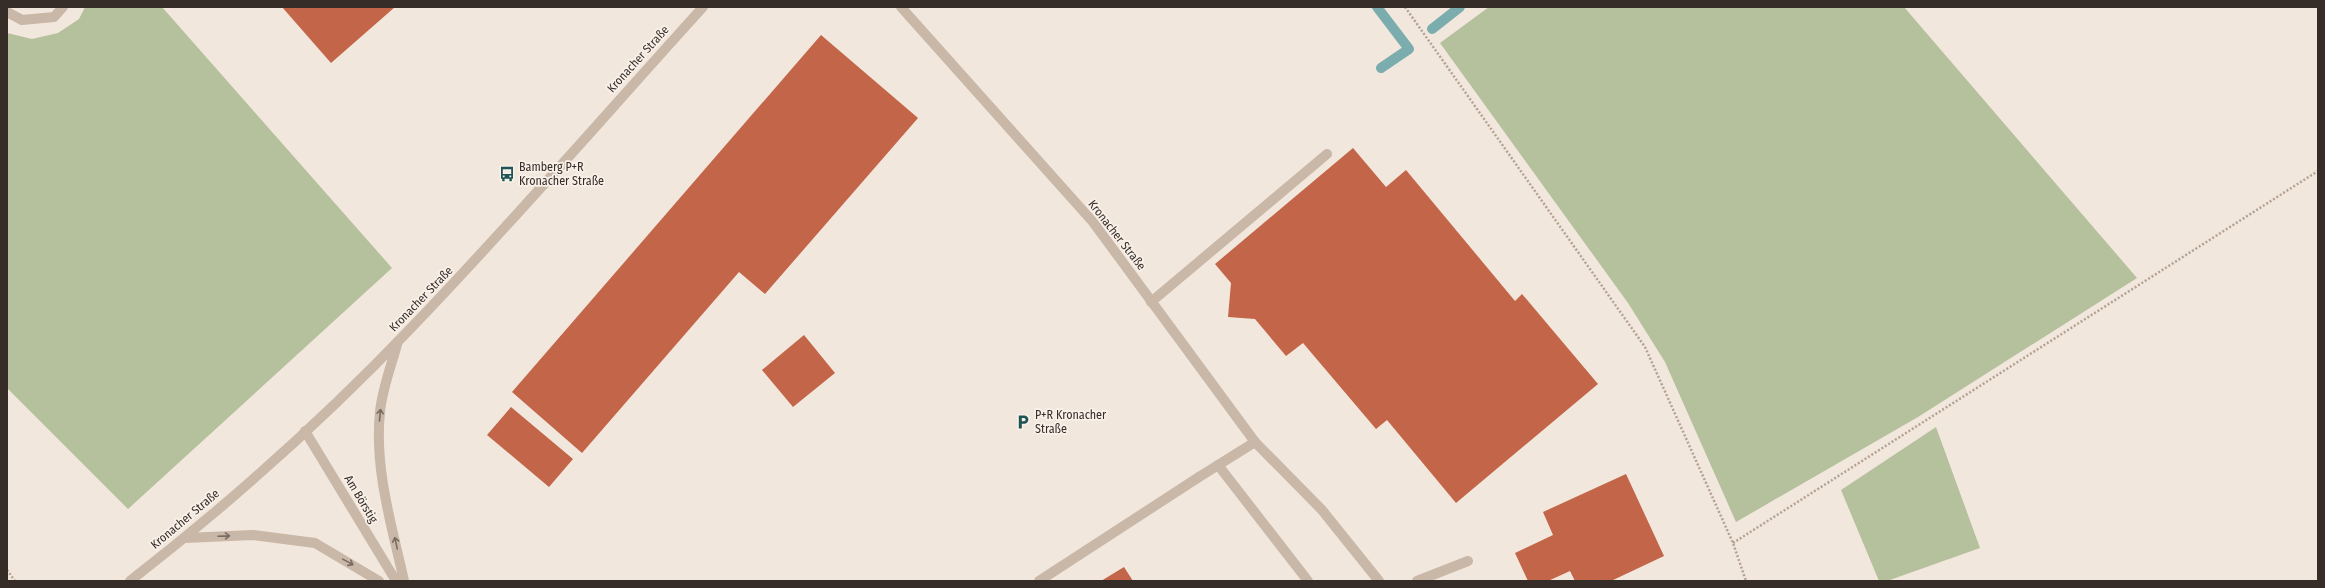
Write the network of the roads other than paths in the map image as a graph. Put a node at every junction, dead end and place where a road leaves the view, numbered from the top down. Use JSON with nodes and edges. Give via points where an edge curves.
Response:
{"nodes":[{"id":1,"x":63,"y":7,"type":"edge"},
{"id":2,"x":703,"y":7,"type":"edge"},
{"id":3,"x":901,"y":7,"type":"edge"},
{"id":4,"x":7,"y":12,"type":"edge"},
{"id":5,"x":1327,"y":154,"type":"dead end"},
{"id":6,"x":1151,"y":302,"type":"junction"},
{"id":7,"x":398,"y":341,"type":"junction"},
{"id":8,"x":306,"y":431,"type":"junction"},
{"id":9,"x":1255,"y":442,"type":"junction"},
{"id":10,"x":1218,"y":465,"type":"junction"},
{"id":11,"x":185,"y":538,"type":"junction"},
{"id":12,"x":1468,"y":561,"type":"dead end"},
{"id":13,"x":130,"y":581,"type":"edge"},
{"id":14,"x":380,"y":581,"type":"edge"},
{"id":15,"x":396,"y":581,"type":"edge"},
{"id":16,"x":404,"y":581,"type":"edge"},
{"id":17,"x":1039,"y":581,"type":"edge"},
{"id":18,"x":1308,"y":581,"type":"edge"},
{"id":19,"x":1379,"y":581,"type":"edge"},
{"id":20,"x":1417,"y":581,"type":"edge"}],
"edges":[{"from":1,"to":4,"type":"street","via":[[54,17],[22,20]]},
{"from":2,"to":7,"type":"street","name":"Kronacher Straße","via":[[528,204]]},
{"from":3,"to":6,"type":"street","name":"Kronacher Straße","via":[[1093,222]]},
{"from":5,"to":6,"type":"street"},
{"from":6,"to":9,"type":"street","name":"Kronacher Straße"},
{"from":7,"to":8,"type":"street","name":"Kronacher Straße"},
{"from":16,"to":7,"type":"street","one_way":true,"via":[[380,466],[378,437],[380,410]]},
{"from":8,"to":11,"type":"street","name":"Kronacher Straße"},
{"from":8,"to":15,"type":"street","name":"Am Börstig"},
{"from":9,"to":10,"type":"street"},
{"from":9,"to":19,"type":"street","name":"Kronacher Straße","via":[[1322,510]]},
{"from":10,"to":17,"type":"street"},
{"from":10,"to":18,"type":"street"},
{"from":11,"to":13,"type":"street","name":"Kronacher Straße"},
{"from":11,"to":14,"type":"street","one_way":true,"via":[[253,535],[315,543]]},
{"from":12,"to":20,"type":"street"}]}
